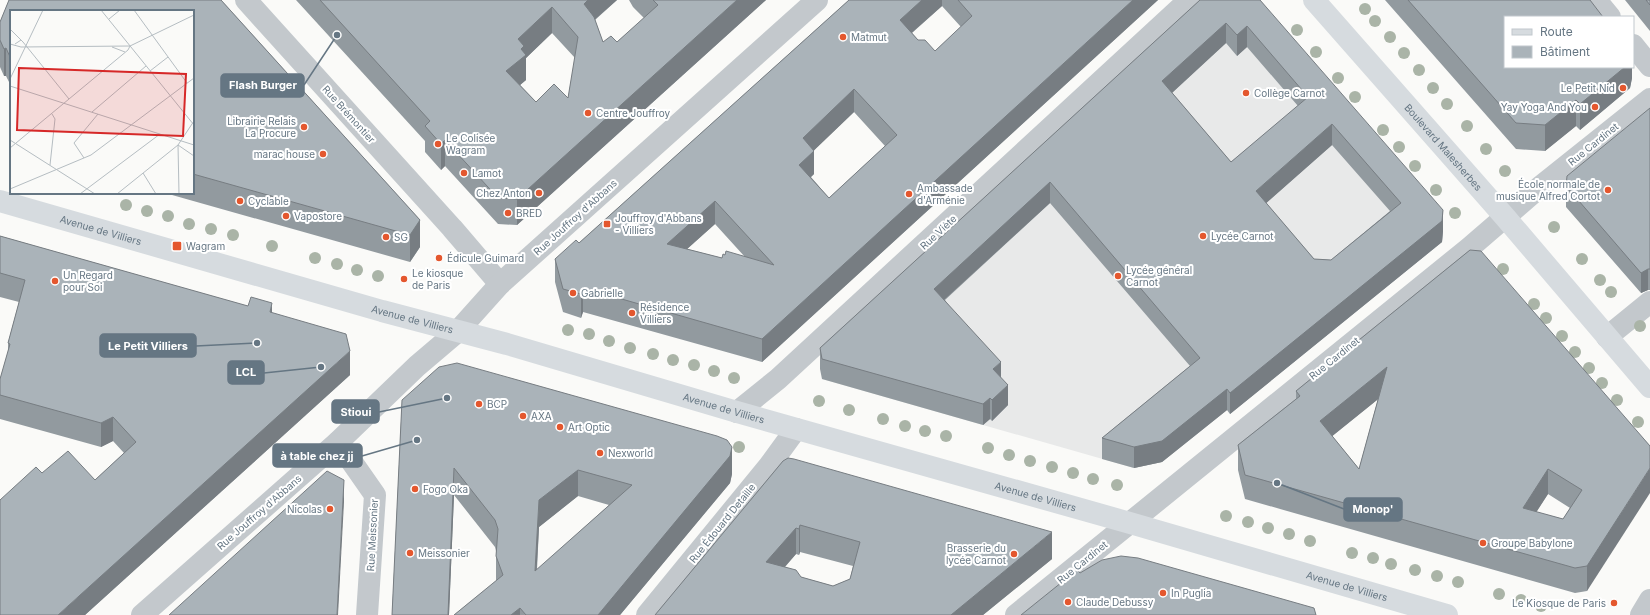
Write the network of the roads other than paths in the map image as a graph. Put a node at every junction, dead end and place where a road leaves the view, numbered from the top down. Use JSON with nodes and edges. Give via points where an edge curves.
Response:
{"nodes":[{"id":1,"x":246,"y":0,"type":"edge"},
{"id":2,"x":817,"y":0,"type":"edge"},
{"id":3,"x":1189,"y":0,"type":"edge"},
{"id":4,"x":1314,"y":0,"type":"edge"},
{"id":5,"x":1596,"y":0,"type":"edge"},
{"id":6,"x":1609,"y":16,"type":"edge"},
{"id":7,"x":1634,"y":46,"type":"edge"},
{"id":8,"x":1650,"y":66,"type":"edge"},
{"id":9,"x":1650,"y":99,"type":"edge"},
{"id":10,"x":0,"y":201,"type":"edge"},
{"id":11,"x":1505,"y":217,"type":"junction"},
{"id":12,"x":500,"y":284,"type":"junction"},
{"id":13,"x":1650,"y":302,"type":"edge"},
{"id":14,"x":457,"y":332,"type":"junction"},
{"id":15,"x":1607,"y":337,"type":"junction"},
{"id":16,"x":1650,"y":387,"type":"edge"},
{"id":17,"x":737,"y":412,"type":"junction"},
{"id":18,"x":796,"y":429,"type":"junction"},
{"id":19,"x":338,"y":442,"type":"junction"},
{"id":20,"x":1130,"y":523,"type":"junction"},
{"id":21,"x":1650,"y":600,"type":"edge"},
{"id":22,"x":1412,"y":611,"type":"edge"},
{"id":23,"x":142,"y":615,"type":"edge"},
{"id":24,"x":367,"y":615,"type":"edge"},
{"id":25,"x":647,"y":615,"type":"edge"},
{"id":26,"x":1016,"y":615,"type":"edge"},
{"id":27,"x":1447,"y":615,"type":"edge"},
{"id":28,"x":1641,"y":615,"type":"edge"}],
"edges":[{"from":1,"to":12,"type":"street","name":"Rue Brémontier"},
{"from":2,"to":12,"type":"street","name":"Rue Jouffroy d'Abbans"},
{"from":3,"to":17,"type":"street","name":"Rue Viète","via":[[778,379]]},
{"from":4,"to":11,"type":"main road","name":"Boulevard Malesherbes"},
{"from":5,"to":6,"type":"street"},
{"from":7,"to":8,"type":"street"},
{"from":9,"to":11,"type":"street","name":"Rue Cardinet"},
{"from":10,"to":14,"type":"main road","name":"Avenue de Villiers"},
{"from":11,"to":15,"type":"main road","name":"Boulevard Malesherbes"},
{"from":11,"to":20,"type":"street","name":"Rue Cardinet"},
{"from":12,"to":14,"type":"street","name":"Rue Jouffroy d'Abbans"},
{"from":13,"to":15,"type":"street"},
{"from":14,"to":17,"type":"main road","name":"Avenue de Villiers","via":[[507,344]]},
{"from":14,"to":19,"type":"street","name":"Rue Jouffroy d'Abbans","via":[[417,366]]},
{"from":15,"to":16,"type":"main road","name":"Boulevard Malesherbes"},
{"from":17,"to":18,"type":"main road","name":"Avenue de Villiers"},
{"from":18,"to":20,"type":"main road","name":"Avenue de Villiers"},
{"from":18,"to":25,"type":"street","name":"Rue Édouard Detaille","via":[[769,466]]},
{"from":19,"to":23,"type":"street","name":"Rue Jouffroy d'Abbans"},
{"from":19,"to":24,"type":"street","name":"Rue Meissonier","via":[[375,495]]},
{"from":20,"to":22,"type":"main road","name":"Avenue de Villiers"},
{"from":20,"to":26,"type":"street","name":"Rue Cardinet"},
{"from":21,"to":28,"type":"street"},
{"from":22,"to":27,"type":"main road","name":"Avenue de Villiers"}]}
